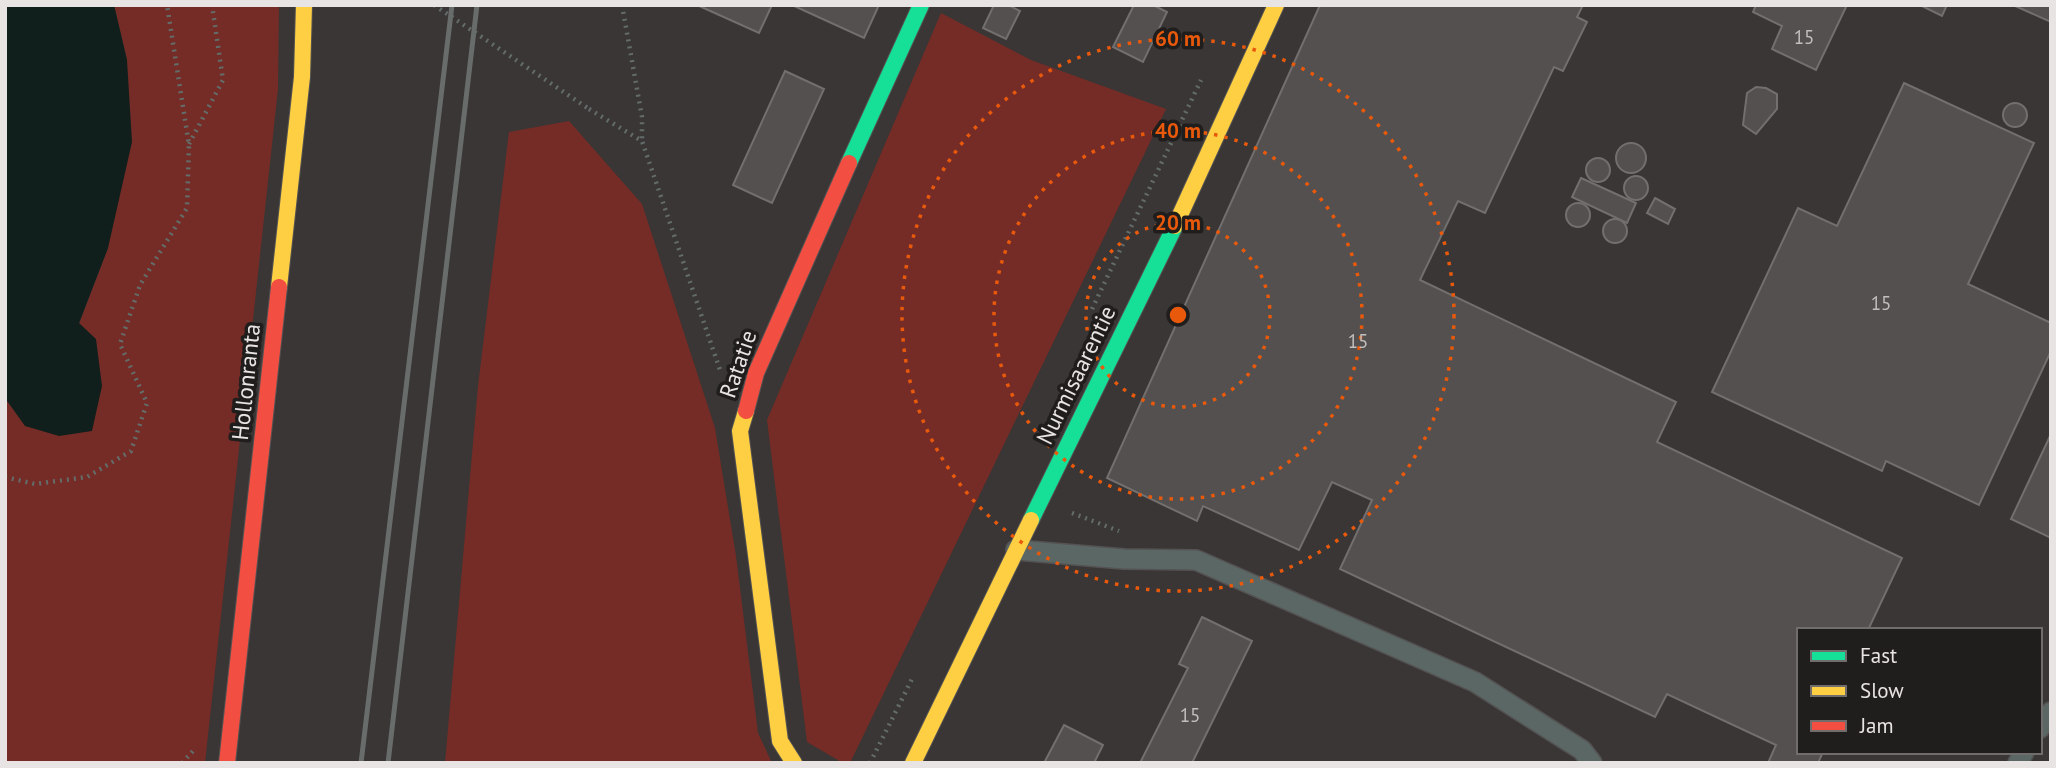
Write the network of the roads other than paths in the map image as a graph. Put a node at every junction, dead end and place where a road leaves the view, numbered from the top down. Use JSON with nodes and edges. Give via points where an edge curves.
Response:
{"nodes":[{"id":1,"x":304,"y":5,"type":"edge"},
{"id":2,"x":922,"y":5,"type":"edge"},
{"id":3,"x":1276,"y":5,"type":"edge"},
{"id":4,"x":1016,"y":550,"type":"junction"},
{"id":5,"x":227,"y":763,"type":"edge"},
{"id":6,"x":794,"y":763,"type":"edge"},
{"id":7,"x":913,"y":763,"type":"edge"},
{"id":8,"x":1592,"y":763,"type":"edge"}],
"edges":[{"from":1,"to":5,"type":"street","name":"Hollonranta","via":[[301,91]]},
{"from":2,"to":6,"type":"street","name":"Ratatie","via":[[801,267],[756,373],[740,431],[780,741]]},
{"from":3,"to":4,"type":"street","name":"Nurmisaarentie","via":[[1190,195]]},
{"from":4,"to":7,"type":"street","name":"Nurmisaarentie"},
{"from":4,"to":8,"type":"lane","via":[[1196,560],[1475,682],[1582,750]]}]}
